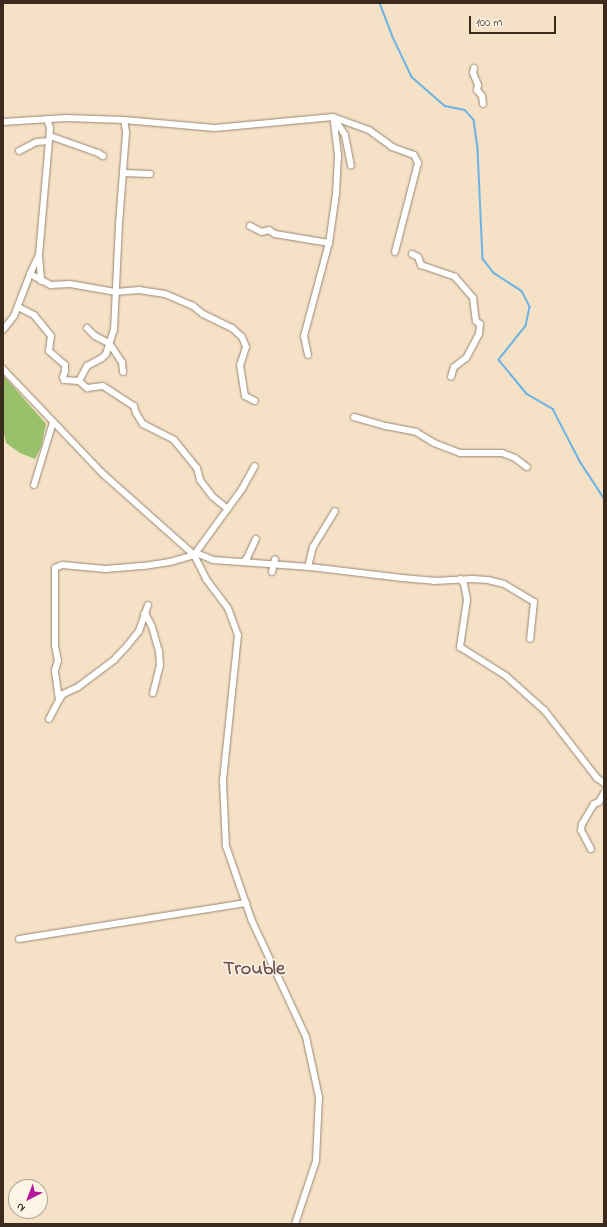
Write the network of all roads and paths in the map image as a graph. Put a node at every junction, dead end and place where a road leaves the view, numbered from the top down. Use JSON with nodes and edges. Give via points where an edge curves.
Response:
{"nodes":[{"id":1,"x":474,"y":68,"type":"dead end"},
{"id":2,"x":483,"y":104,"type":"dead end"},
{"id":3,"x":333,"y":117,"type":"junction"},
{"id":4,"x":47,"y":119,"type":"junction"},
{"id":5,"x":124,"y":120,"type":"junction"},
{"id":6,"x":3,"y":122,"type":"edge"},
{"id":7,"x":49,"y":139,"type":"junction"},
{"id":8,"x":19,"y":151,"type":"dead end"},
{"id":9,"x":103,"y":156,"type":"dead end"},
{"id":10,"x":351,"y":165,"type":"dead end"},
{"id":11,"x":123,"y":173,"type":"junction"},
{"id":12,"x":150,"y":174,"type":"dead end"},
{"id":13,"x":250,"y":226,"type":"dead end"},
{"id":14,"x":329,"y":243,"type":"junction"},
{"id":15,"x":395,"y":252,"type":"dead end"},
{"id":16,"x":412,"y":254,"type":"dead end"},
{"id":17,"x":39,"y":255,"type":"junction"},
{"id":18,"x":30,"y":274,"type":"junction"},
{"id":19,"x":41,"y":281,"type":"junction"},
{"id":20,"x":116,"y":292,"type":"junction"},
{"id":21,"x":18,"y":307,"type":"junction"},
{"id":22,"x":87,"y":328,"type":"dead end"},
{"id":23,"x":3,"y":330,"type":"edge"},
{"id":24,"x":109,"y":343,"type":"junction"},
{"id":25,"x":308,"y":355,"type":"dead end"},
{"id":26,"x":3,"y":369,"type":"edge"},
{"id":27,"x":123,"y":372,"type":"dead end"},
{"id":28,"x":451,"y":377,"type":"dead end"},
{"id":29,"x":79,"y":381,"type":"junction"},
{"id":30,"x":255,"y":401,"type":"dead end"},
{"id":31,"x":354,"y":417,"type":"dead end"},
{"id":32,"x":53,"y":422,"type":"junction"},
{"id":33,"x":255,"y":466,"type":"dead end"},
{"id":34,"x":526,"y":467,"type":"dead end"},
{"id":35,"x":34,"y":485,"type":"dead end"},
{"id":36,"x":228,"y":509,"type":"junction"},
{"id":37,"x":335,"y":511,"type":"dead end"},
{"id":38,"x":256,"y":539,"type":"dead end"},
{"id":39,"x":195,"y":554,"type":"junction"},
{"id":40,"x":243,"y":562,"type":"junction"},
{"id":41,"x":275,"y":562,"type":"junction"},
{"id":42,"x":308,"y":567,"type":"junction"},
{"id":43,"x":272,"y":572,"type":"dead end"},
{"id":44,"x":460,"y":579,"type":"junction"},
{"id":45,"x":148,"y":605,"type":"dead end"},
{"id":46,"x":144,"y":614,"type":"junction"},
{"id":47,"x":530,"y":639,"type":"dead end"},
{"id":48,"x":153,"y":693,"type":"dead end"},
{"id":49,"x":59,"y":700,"type":"junction"},
{"id":50,"x":49,"y":719,"type":"dead end"},
{"id":51,"x":604,"y":782,"type":"edge"},
{"id":52,"x":604,"y":793,"type":"edge"},
{"id":53,"x":591,"y":849,"type":"dead end"},
{"id":54,"x":246,"y":903,"type":"junction"},
{"id":55,"x":19,"y":939,"type":"dead end"},
{"id":56,"x":296,"y":1224,"type":"edge"}],
"edges":[{"from":1,"to":2,"type":"street","via":[[477,90],[482,96]]},
{"from":3,"to":5,"type":"street","via":[[215,128]]},
{"from":3,"to":10,"type":"street","via":[[345,135]]},
{"from":3,"to":14,"type":"street","via":[[338,155]]},
{"from":3,"to":15,"type":"street","via":[[370,130],[392,147],[414,155],[418,163]]},
{"from":4,"to":5,"type":"street"},
{"from":4,"to":6,"type":"street"},
{"from":4,"to":7,"type":"street","via":[[50,128]]},
{"from":5,"to":11,"type":"street","via":[[126,132]]},
{"from":7,"to":8,"type":"street"},
{"from":7,"to":9,"type":"street"},
{"from":7,"to":17,"type":"street"},
{"from":11,"to":12,"type":"street"},
{"from":11,"to":20,"type":"street"},
{"from":13,"to":14,"type":"street","via":[[262,232],[269,230],[275,234]]},
{"from":14,"to":25,"type":"street","via":[[304,336]]},
{"from":16,"to":28,"type":"street","via":[[418,257],[421,265],[455,277],[473,298],[476,320],[480,324],[479,334],[466,358],[454,367]]},
{"from":17,"to":18,"type":"street"},
{"from":17,"to":19,"type":"street"},
{"from":18,"to":19,"type":"street"},
{"from":18,"to":21,"type":"street"},
{"from":19,"to":20,"type":"street","via":[[52,285],[70,284]]},
{"from":20,"to":24,"type":"street","via":[[114,330]]},
{"from":20,"to":30,"type":"street","via":[[139,290],[165,294],[232,328],[242,337],[246,347],[240,365],[245,396]]},
{"from":21,"to":23,"type":"street"},
{"from":21,"to":29,"type":"street","via":[[34,315],[51,336],[49,351],[65,365],[64,380]]},
{"from":22,"to":24,"type":"street"},
{"from":24,"to":27,"type":"street","via":[[122,362]]},
{"from":24,"to":29,"type":"street","via":[[102,358],[88,366]]},
{"from":26,"to":32,"type":"street"},
{"from":29,"to":36,"type":"street","via":[[87,388],[103,386],[134,406],[143,424],[174,440],[197,468],[200,480],[213,498]]},
{"from":31,"to":34,"type":"street","via":[[416,432],[434,444],[460,453],[502,453],[515,458]]},
{"from":32,"to":35,"type":"street"},
{"from":32,"to":39,"type":"street","via":[[102,473]]},
{"from":33,"to":36,"type":"street"},
{"from":36,"to":39,"type":"street"},
{"from":37,"to":42,"type":"street","via":[[313,547]]},
{"from":38,"to":40,"type":"street"},
{"from":39,"to":40,"type":"street","via":[[213,560]]},
{"from":39,"to":49,"type":"street","via":[[170,562],[129,567],[106,569],[62,565],[55,568],[55,646]]},
{"from":39,"to":54,"type":"street","via":[[206,578],[228,608],[238,635],[223,781],[226,846]]},
{"from":40,"to":41,"type":"street"},
{"from":41,"to":42,"type":"street"},
{"from":41,"to":43,"type":"street"},
{"from":42,"to":44,"type":"street","via":[[434,581]]},
{"from":44,"to":47,"type":"street","via":[[488,580],[504,584],[534,602]]},
{"from":44,"to":51,"type":"street","via":[[464,584],[467,600],[460,647],[506,676],[545,711],[598,778]]},
{"from":45,"to":46,"type":"street"},
{"from":46,"to":48,"type":"street","via":[[152,627],[159,651],[160,665]]},
{"from":46,"to":49,"type":"street","via":[[139,631],[114,660]]},
{"from":49,"to":50,"type":"street"},
{"from":52,"to":53,"type":"street","via":[[582,824],[581,830]]},
{"from":54,"to":55,"type":"street"},
{"from":54,"to":56,"type":"street","via":[[306,1037],[319,1097],[316,1161]]}]}
